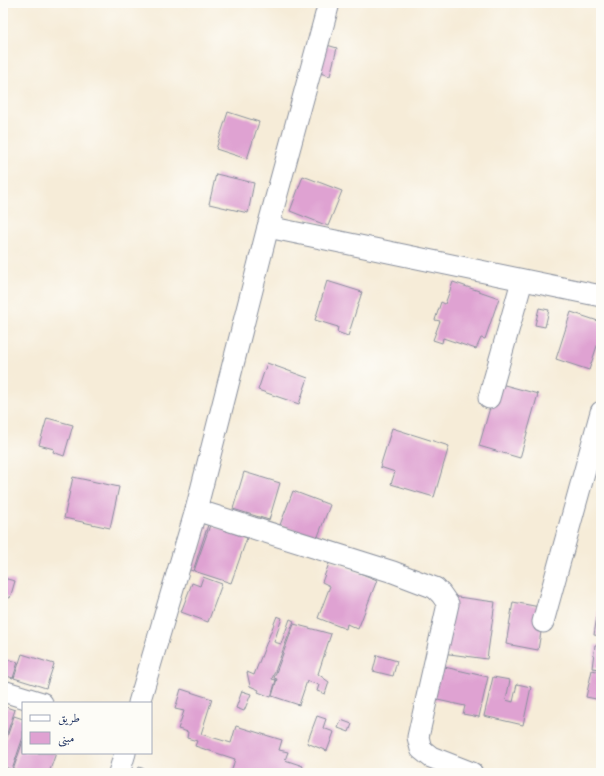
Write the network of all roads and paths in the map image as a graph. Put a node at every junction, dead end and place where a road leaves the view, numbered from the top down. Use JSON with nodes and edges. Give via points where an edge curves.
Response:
{"nodes":[{"id":1,"x":329,"y":3,"type":"edge"},
{"id":2,"x":268,"y":227,"type":"junction"},
{"id":3,"x":522,"y":281,"type":"junction"},
{"id":4,"x":601,"y":296,"type":"edge"},
{"id":5,"x":489,"y":398,"type":"dead end"},
{"id":6,"x":601,"y":412,"type":"edge"},
{"id":7,"x":196,"y":510,"type":"junction"},
{"id":8,"x":543,"y":622,"type":"dead end"},
{"id":9,"x":3,"y":691,"type":"edge"},
{"id":10,"x":39,"y":702,"type":"edge"},
{"id":11,"x":138,"y":702,"type":"edge"},
{"id":12,"x":125,"y":754,"type":"edge"},
{"id":13,"x":119,"y":773,"type":"edge"},
{"id":14,"x":472,"y":773,"type":"edge"}],
"edges":[{"from":1,"to":2,"type":"street"},
{"from":2,"to":3,"type":"street"},
{"from":2,"to":7,"type":"street"},
{"from":3,"to":4,"type":"street"},
{"from":3,"to":5,"type":"street"},
{"from":6,"to":8,"type":"street"},
{"from":7,"to":11,"type":"street"},
{"from":7,"to":14,"type":"street","via":[[393,572],[435,588],[448,604],[418,737],[421,749],[431,757]]},
{"from":9,"to":10,"type":"street"},
{"from":12,"to":13,"type":"street"}]}
